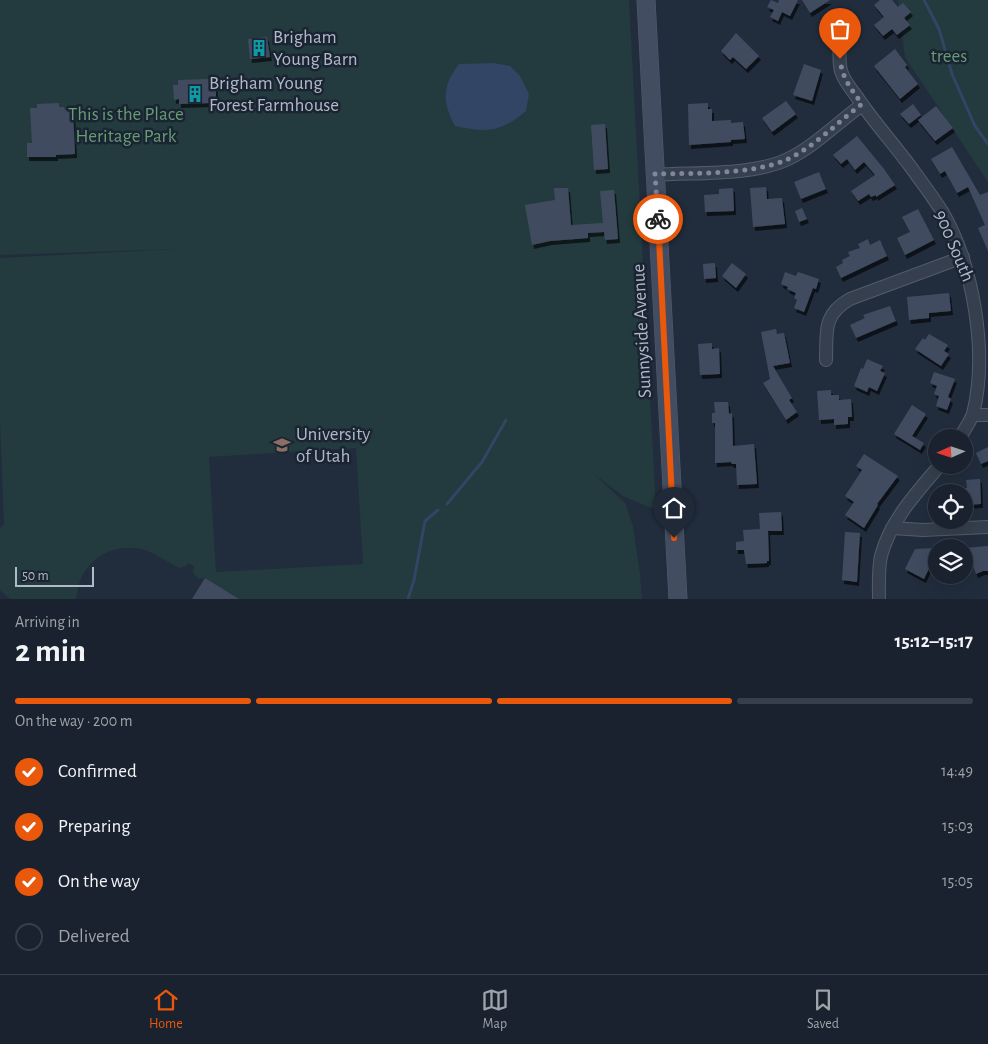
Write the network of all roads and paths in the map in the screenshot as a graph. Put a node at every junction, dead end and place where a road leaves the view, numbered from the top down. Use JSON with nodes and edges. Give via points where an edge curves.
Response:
{"nodes":[{"id":1,"x":646,"y":0,"type":"edge"},
{"id":2,"x":840,"y":33,"type":"dead end"},
{"id":3,"x":862,"y":104,"type":"junction"},
{"id":4,"x":655,"y":174,"type":"junction"},
{"id":5,"x":963,"y":257,"type":"junction"},
{"id":6,"x":826,"y":360,"type":"dead end"},
{"id":7,"x":973,"y":414,"type":"junction"},
{"id":8,"x":988,"y":415,"type":"edge"},
{"id":9,"x":965,"y":429,"type":"edge"},
{"id":10,"x":933,"y":474,"type":"edge"},
{"id":11,"x":988,"y":527,"type":"edge"},
{"id":12,"x":892,"y":528,"type":"junction"},
{"id":13,"x":678,"y":599,"type":"edge"},
{"id":14,"x":879,"y":599,"type":"edge"}],
"edges":[{"from":1,"to":4,"type":"main road","name":"Sunnyside Avenue"},
{"from":2,"to":3,"type":"street","name":"900 South","via":[[841,70]]},
{"from":3,"to":4,"type":"street","via":[[806,148],[772,166],[754,170]]},
{"from":3,"to":5,"type":"street","name":"900 South","via":[[942,213]]},
{"from":4,"to":13,"type":"main road","name":"Sunnyside Avenue"},
{"from":5,"to":6,"type":"street","via":[[838,306],[827,325]]},
{"from":5,"to":7,"type":"street","name":"900 South","via":[[981,332],[982,365]]},
{"from":7,"to":8,"type":"street"},
{"from":7,"to":9,"type":"street","name":"900 South"},
{"from":10,"to":12,"type":"street"},
{"from":11,"to":12,"type":"street"},
{"from":12,"to":14,"type":"street","via":[[881,556]]}]}
